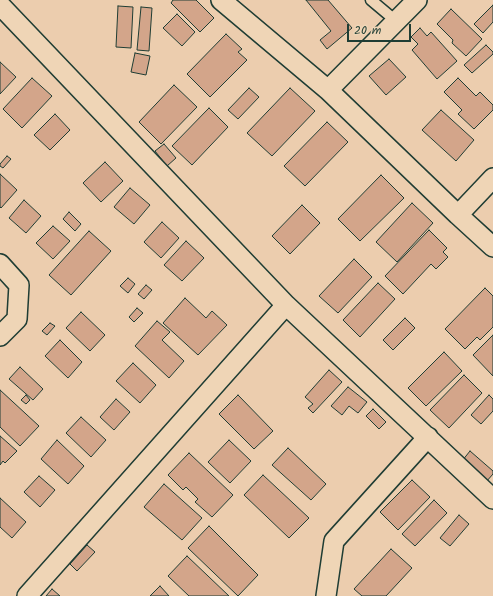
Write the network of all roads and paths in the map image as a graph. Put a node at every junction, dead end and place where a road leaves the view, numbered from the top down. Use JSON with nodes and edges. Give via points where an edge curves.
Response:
{"nodes":[{"id":1,"x":221,"y":0,"type":"edge"},
{"id":2,"x":371,"y":0,"type":"edge"},
{"id":3,"x":416,"y":0,"type":"edge"},
{"id":4,"x":0,"y":5,"type":"edge"},
{"id":5,"x":396,"y":21,"type":"junction"},
{"id":6,"x":328,"y":90,"type":"junction"},
{"id":7,"x":493,"y":178,"type":"edge"},
{"id":8,"x":458,"y":215,"type":"junction"},
{"id":9,"x":493,"y":247,"type":"edge"},
{"id":10,"x":0,"y":264,"type":"edge"},
{"id":11,"x":286,"y":305,"type":"junction"},
{"id":12,"x":0,"y":336,"type":"edge"},
{"id":13,"x":428,"y":438,"type":"junction"},
{"id":14,"x":493,"y":499,"type":"edge"},
{"id":15,"x":27,"y":596,"type":"edge"},
{"id":16,"x":326,"y":596,"type":"edge"}],
"edges":[{"from":1,"to":6,"type":"street"},
{"from":2,"to":5,"type":"lane"},
{"from":3,"to":5,"type":"street"},
{"from":4,"to":11,"type":"street"},
{"from":5,"to":6,"type":"street"},
{"from":6,"to":8,"type":"street"},
{"from":7,"to":8,"type":"street"},
{"from":8,"to":9,"type":"street"},
{"from":10,"to":12,"type":"street","via":[[20,285],[17,319]]},
{"from":11,"to":13,"type":"street"},
{"from":11,"to":15,"type":"street"},
{"from":13,"to":14,"type":"street"},
{"from":13,"to":16,"type":"street","via":[[334,541]]}]}
